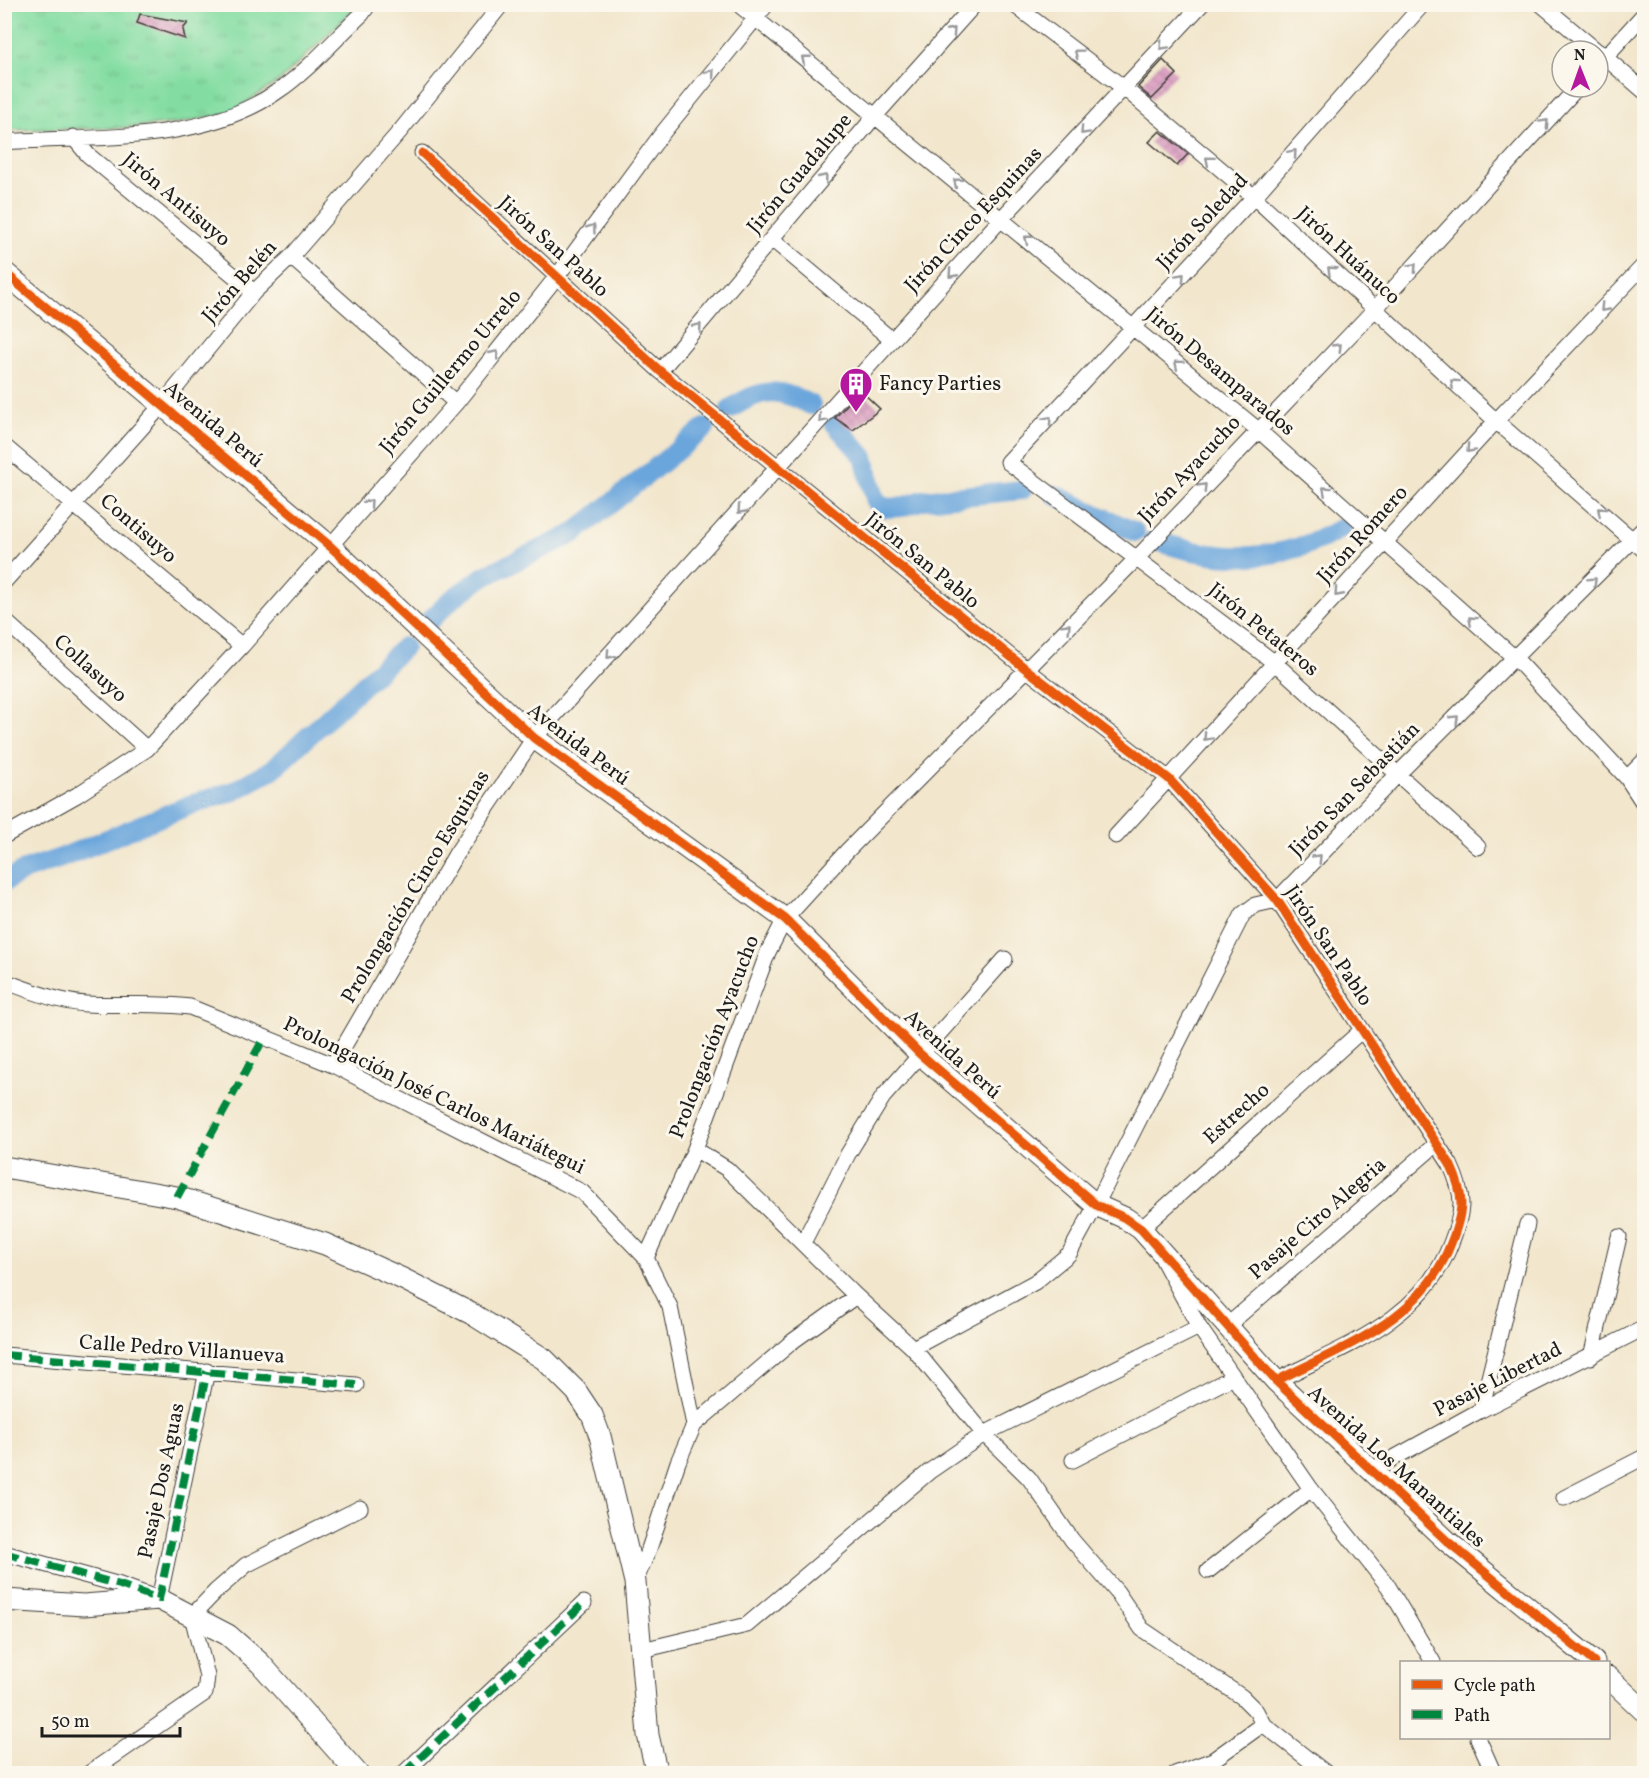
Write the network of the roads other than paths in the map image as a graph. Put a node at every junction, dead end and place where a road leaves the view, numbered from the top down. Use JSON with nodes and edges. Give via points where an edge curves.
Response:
{"nodes":[{"id":1,"x":369,"y":4,"type":"edge"},
{"id":2,"x":502,"y":4,"type":"edge"},
{"id":3,"x":738,"y":4,"type":"edge"},
{"id":4,"x":767,"y":4,"type":"edge"},
{"id":5,"x":975,"y":4,"type":"edge"},
{"id":6,"x":1013,"y":4,"type":"edge"},
{"id":7,"x":1202,"y":4,"type":"edge"},
{"id":8,"x":1423,"y":4,"type":"edge"},
{"id":9,"x":1541,"y":4,"type":"edge"},
{"id":10,"x":1644,"y":15,"type":"edge"},
{"id":11,"x":755,"y":18,"type":"junction"},
{"id":12,"x":1581,"y":39,"type":"edge"},
{"id":13,"x":1610,"y":47,"type":"edge"},
{"id":14,"x":1610,"y":64,"type":"edge"},
{"id":15,"x":1124,"y":88,"type":"junction"},
{"id":16,"x":1644,"y":91,"type":"edge"},
{"id":17,"x":1567,"y":99,"type":"edge"},
{"id":18,"x":875,"y":116,"type":"junction"},
{"id":19,"x":73,"y":137,"type":"junction"},
{"id":20,"x":4,"y":142,"type":"edge"},
{"id":21,"x":422,"y":153,"type":"dead end"},
{"id":22,"x":1254,"y":197,"type":"junction"},
{"id":23,"x":1002,"y":218,"type":"junction"},
{"id":24,"x":773,"y":240,"type":"junction"},
{"id":25,"x":291,"y":257,"type":"junction"},
{"id":26,"x":1644,"y":265,"type":"edge"},
{"id":27,"x":4,"y":272,"type":"edge"},
{"id":28,"x":558,"y":275,"type":"junction"},
{"id":29,"x":254,"y":292,"type":"junction"},
{"id":30,"x":1374,"y":310,"type":"junction"},
{"id":31,"x":1134,"y":327,"type":"junction"},
{"id":32,"x":891,"y":340,"type":"junction"},
{"id":33,"x":660,"y":371,"type":"junction"},
{"id":34,"x":456,"y":403,"type":"junction"},
{"id":35,"x":161,"y":406,"type":"junction"},
{"id":36,"x":1496,"y":421,"type":"junction"},
{"id":37,"x":1257,"y":429,"type":"junction"},
{"id":38,"x":4,"y":446,"type":"edge"},
{"id":39,"x":1008,"y":462,"type":"joint"},
{"id":40,"x":780,"y":467,"type":"junction"},
{"id":41,"x":76,"y":503,"type":"junction"},
{"id":42,"x":1641,"y":539,"type":"edge"},
{"id":43,"x":1385,"y":542,"type":"junction"},
{"id":44,"x":331,"y":548,"type":"junction"},
{"id":45,"x":1137,"y":558,"type":"junction"},
{"id":46,"x":4,"y":582,"type":"edge"},
{"id":47,"x":4,"y":620,"type":"edge"},
{"id":48,"x":242,"y":646,"type":"junction"},
{"id":49,"x":1516,"y":659,"type":"junction"},
{"id":50,"x":1275,"y":663,"type":"junction"},
{"id":51,"x":1026,"y":669,"type":"junction"},
{"id":52,"x":534,"y":738,"type":"junction"},
{"id":53,"x":147,"y":749,"type":"junction"},
{"id":54,"x":1644,"y":761,"type":"edge"},
{"id":55,"x":1399,"y":773,"type":"junction"},
{"id":56,"x":1627,"y":778,"type":"junction"},
{"id":57,"x":1169,"y":779,"type":"junction"},
{"id":58,"x":1644,"y":804,"type":"edge"},
{"id":59,"x":4,"y":836,"type":"edge"},
{"id":60,"x":1116,"y":836,"type":"dead end"},
{"id":61,"x":1478,"y":847,"type":"dead end"},
{"id":62,"x":1277,"y":900,"type":"junction"},
{"id":63,"x":785,"y":919,"type":"junction"},
{"id":64,"x":1005,"y":959,"type":"dead end"},
{"id":65,"x":4,"y":981,"type":"edge"},
{"id":66,"x":1362,"y":1029,"type":"junction"},
{"id":67,"x":920,"y":1054,"type":"junction"},
{"id":68,"x":333,"y":1065,"type":"junction"},
{"id":69,"x":1435,"y":1145,"type":"junction"},
{"id":70,"x":695,"y":1149,"type":"junction"},
{"id":71,"x":4,"y":1167,"type":"edge"},
{"id":72,"x":1096,"y":1205,"type":"junction"},
{"id":73,"x":1527,"y":1224,"type":"dead end"},
{"id":74,"x":1141,"y":1229,"type":"junction"},
{"id":75,"x":1619,"y":1237,"type":"dead end"},
{"id":76,"x":803,"y":1243,"type":"junction"},
{"id":77,"x":1161,"y":1251,"type":"junction"},
{"id":78,"x":646,"y":1258,"type":"junction"},
{"id":79,"x":856,"y":1296,"type":"junction"},
{"id":80,"x":1227,"y":1326,"type":"junction"},
{"id":81,"x":1198,"y":1327,"type":"junction"},
{"id":82,"x":1644,"y":1328,"type":"edge"},
{"id":83,"x":913,"y":1348,"type":"junction"},
{"id":84,"x":4,"y":1355,"type":"edge"},
{"id":85,"x":1591,"y":1357,"type":"junction"},
{"id":86,"x":207,"y":1371,"type":"junction"},
{"id":87,"x":1233,"y":1377,"type":"junction"},
{"id":88,"x":1276,"y":1381,"type":"junction"},
{"id":89,"x":356,"y":1385,"type":"dead end"},
{"id":90,"x":1481,"y":1410,"type":"junction"},
{"id":91,"x":694,"y":1425,"type":"junction"},
{"id":92,"x":984,"y":1434,"type":"junction"},
{"id":93,"x":1644,"y":1457,"type":"edge"},
{"id":94,"x":1073,"y":1460,"type":"dead end"},
{"id":95,"x":1372,"y":1470,"type":"junction"},
{"id":96,"x":1311,"y":1489,"type":"junction"},
{"id":97,"x":1564,"y":1498,"type":"dead end"},
{"id":98,"x":360,"y":1508,"type":"dead end"},
{"id":99,"x":4,"y":1553,"type":"edge"},
{"id":100,"x":1208,"y":1570,"type":"dead end"},
{"id":101,"x":635,"y":1582,"type":"junction"},
{"id":102,"x":159,"y":1599,"type":"junction"},
{"id":103,"x":4,"y":1600,"type":"edge"},
{"id":104,"x":584,"y":1603,"type":"dead end"},
{"id":105,"x":192,"y":1616,"type":"junction"},
{"id":106,"x":642,"y":1650,"type":"junction"},
{"id":107,"x":1432,"y":1661,"type":"edge"},
{"id":108,"x":1593,"y":1661,"type":"edge"},
{"id":109,"x":1610,"y":1679,"type":"edge"},
{"id":110,"x":1644,"y":1712,"type":"edge"},
{"id":111,"x":1263,"y":1724,"type":"junction"},
{"id":112,"x":1479,"y":1739,"type":"edge"},
{"id":113,"x":88,"y":1773,"type":"edge"},
{"id":114,"x":358,"y":1773,"type":"edge"},
{"id":115,"x":404,"y":1773,"type":"edge"},
{"id":116,"x":657,"y":1773,"type":"edge"},
{"id":117,"x":1175,"y":1773,"type":"edge"},
{"id":118,"x":1327,"y":1773,"type":"edge"},
{"id":119,"x":1494,"y":1773,"type":"edge"}],
"edges":[{"from":1,"to":19,"type":"street","via":[[279,91],[232,117],[185,130]]},
{"from":2,"to":25,"type":"street","name":"Jirón Belén","via":[[401,130]]},
{"from":3,"to":11,"type":"street","name":"Jirón Desamparados"},
{"from":4,"to":11,"type":"street","name":"Jirón Guillermo Urrelo"},
{"from":18,"to":5,"type":"street","name":"Jirón Guadalupe","one_way":true},
{"from":15,"to":6,"type":"street","name":"Jirón Huánuco","one_way":true},
{"from":7,"to":15,"type":"street","name":"Jirón Cinco Esquinas","one_way":true},
{"from":22,"to":8,"type":"street","name":"Jirón Soledad","one_way":true},
{"from":9,"to":12,"type":"street"},
{"from":10,"to":13,"type":"street"},
{"from":18,"to":11,"type":"street","name":"Jirón Desamparados","one_way":true},
{"from":28,"to":11,"type":"street","name":"Jirón Guillermo Urrelo","one_way":true,"via":[[661,135]]},
{"from":14,"to":16,"type":"street"},
{"from":22,"to":15,"type":"street","name":"Jirón Huánuco","one_way":true},
{"from":15,"to":23,"type":"street","name":"Jirón Cinco Esquinas","one_way":true},
{"from":30,"to":17,"type":"street","name":"Jirón Ayacucho","one_way":true},
{"from":23,"to":18,"type":"street","name":"Jirón Desamparados","one_way":true},
{"from":24,"to":18,"type":"street","name":"Jirón Guadalupe","one_way":true},
{"from":19,"to":20,"type":"street"},
{"from":19,"to":29,"type":"street","name":"Jirón Antisuyo","via":[[88,155]]},
{"from":21,"to":28,"type":"street","name":"Jirón San Pablo"},
{"from":30,"to":22,"type":"street","name":"Jirón Huánuco","one_way":true},
{"from":31,"to":22,"type":"street","name":"Jirón Soledad","one_way":true},
{"from":31,"to":23,"type":"street","name":"Jirón Desamparados","one_way":true},
{"from":23,"to":32,"type":"street","name":"Jirón Cinco Esquinas","one_way":true},
{"from":24,"to":32,"type":"street"},
{"from":33,"to":24,"type":"street","name":"Jirón Guadalupe","one_way":true},
{"from":25,"to":29,"type":"street","name":"Jirón Belén"},
{"from":25,"to":34,"type":"street"},
{"from":26,"to":36,"type":"street","name":"Jirón Romero","one_way":true},
{"from":27,"to":35,"type":"street","name":"Avenida Perú"},
{"from":28,"to":33,"type":"street","name":"Jirón San Pablo"},
{"from":34,"to":28,"type":"street","name":"Jirón Guillermo Urrelo","one_way":true},
{"from":29,"to":35,"type":"street","name":"Jirón Belén"},
{"from":36,"to":30,"type":"street","name":"Jirón Huánuco","one_way":true},
{"from":37,"to":30,"type":"street","name":"Jirón Ayacucho","one_way":true},
{"from":37,"to":31,"type":"street","name":"Jirón Desamparados","one_way":true},
{"from":39,"to":31,"type":"street","name":"Jirón Soledad","one_way":true},
{"from":32,"to":40,"type":"street","name":"Jirón Cinco Esquinas","one_way":true},
{"from":33,"to":40,"type":"street","name":"Jirón San Pablo"},
{"from":44,"to":34,"type":"street","name":"Jirón Guillermo Urrelo","one_way":true},
{"from":35,"to":41,"type":"street","name":"Jirón Belén"},
{"from":35,"to":44,"type":"street","name":"Avenida Perú"},
{"from":42,"to":36,"type":"street","name":"Jirón Huánuco","one_way":true},
{"from":36,"to":43,"type":"street","name":"Jirón Romero","one_way":true},
{"from":43,"to":37,"type":"street","name":"Jirón Desamparados","one_way":true},
{"from":45,"to":37,"type":"street","name":"Jirón Ayacucho","one_way":true},
{"from":38,"to":41,"type":"street","name":"Contisuyo"},
{"from":39,"to":45,"type":"street","name":"Jirón Petateros"},
{"from":40,"to":51,"type":"street","name":"Jirón San Pablo"},
{"from":40,"to":52,"type":"street","name":"Prolongación Cinco Esquinas","one_way":true},
{"from":41,"to":46,"type":"street","name":"Jirón Belén"},
{"from":41,"to":48,"type":"street","name":"Contisuyo"},
{"from":49,"to":42,"type":"street","name":"Jirón San Sebastián","one_way":true},
{"from":49,"to":43,"type":"street","name":"Jirón Desamparados","one_way":true},
{"from":43,"to":50,"type":"street","name":"Jirón Romero","one_way":true},
{"from":44,"to":48,"type":"street","name":"Jirón Guillermo Urrelo"},
{"from":44,"to":52,"type":"street","name":"Avenida Perú"},
{"from":45,"to":50,"type":"street","name":"Jirón Petateros"},
{"from":51,"to":45,"type":"street","name":"Jirón Ayacucho","one_way":true},
{"from":47,"to":53,"type":"street","name":"Collasuyo"},
{"from":48,"to":53,"type":"street","name":"Jirón Guillermo Urrelo"},
{"from":55,"to":49,"type":"street","name":"Jirón San Sebastián","one_way":true},
{"from":49,"to":56,"type":"street","name":"Jirón Desamparados"},
{"from":50,"to":55,"type":"street","name":"Jirón Petateros"},
{"from":50,"to":57,"type":"street","name":"Jirón Romero","one_way":true},
{"from":51,"to":57,"type":"street","name":"Jirón San Pablo"},
{"from":51,"to":63,"type":"street","name":"Prolongación Ayacucho"},
{"from":52,"to":63,"type":"street","name":"Avenida Perú"},
{"from":52,"to":68,"type":"street","name":"Prolongación Cinco Esquinas","via":[[456,854]]},
{"from":53,"to":59,"type":"street","name":"Jirón Guillermo Urrelo"},
{"from":54,"to":56,"type":"street"},
{"from":55,"to":61,"type":"street","name":"Jirón Petateros"},
{"from":62,"to":55,"type":"street","name":"Jirón San Sebastián","one_way":true},
{"from":56,"to":58,"type":"street","name":"Jirón Desamparados"},
{"from":57,"to":60,"type":"street","name":"Jirón Romero"},
{"from":57,"to":62,"type":"street","name":"Jirón San Pablo"},
{"from":62,"to":66,"type":"street","name":"Jirón San Pablo"},
{"from":62,"to":72,"type":"street","name":"Jirón San Sebastián","via":[[1255,905],[1243,914]]},
{"from":63,"to":67,"type":"street","name":"Avenida Perú"},
{"from":63,"to":70,"type":"street","name":"Prolongación Ayacucho","via":[[768,952]]},
{"from":64,"to":67,"type":"street"},
{"from":65,"to":68,"type":"street","name":"Prolongación José Carlos Mariátegui","via":[[85,1004],[190,1007]]},
{"from":66,"to":69,"type":"street","name":"Jirón San Pablo"},
{"from":66,"to":74,"type":"street","name":"Estrecho"},
{"from":67,"to":72,"type":"street","name":"Avenida Perú"},
{"from":67,"to":76,"type":"street","via":[[877,1107],[848,1154]]},
{"from":68,"to":78,"type":"street","name":"Prolongación José Carlos Mariátegui","via":[[582,1192]]},
{"from":69,"to":80,"type":"street","name":"Pasaje Ciro Alegria"},
{"from":69,"to":88,"type":"street","name":"Jirón San Pablo","via":[[1454,1174],[1462,1201],[1457,1228],[1434,1277],[1400,1315]]},
{"from":70,"to":76,"type":"street","via":[[727,1169]]},
{"from":70,"to":78,"type":"street","name":"Prolongación Ayacucho"},
{"from":71,"to":101,"type":"street","via":[[177,1197],[325,1244],[472,1314],[544,1359],[576,1391],[592,1415]]},
{"from":72,"to":74,"type":"street","name":"Avenida Perú"},
{"from":72,"to":83,"type":"street","name":"Jirón San Sebastián","via":[[1069,1254],[1055,1267],[1035,1282]]},
{"from":73,"to":90,"type":"street"},
{"from":74,"to":77,"type":"street","name":"Avenida Los Manantiales"},
{"from":75,"to":85,"type":"street"},
{"from":76,"to":79,"type":"street"},
{"from":77,"to":80,"type":"street","name":"Avenida Los Manantiales"},
{"from":77,"to":81,"type":"street","via":[[1164,1267]]},
{"from":78,"to":91,"type":"street","name":"Prolongación José Carlos Mariátegui","via":[[670,1307]]},
{"from":79,"to":83,"type":"street"},
{"from":79,"to":91,"type":"street","via":[[793,1341]]},
{"from":80,"to":88,"type":"street","name":"Avenida Los Manantiales"},
{"from":81,"to":87,"type":"street"},
{"from":81,"to":92,"type":"street"},
{"from":82,"to":85,"type":"street","name":"Pasaje Libertad"},
{"from":83,"to":92,"type":"street"},
{"from":84,"to":86,"type":"street","name":"Calle Pedro Villanueva"},
{"from":85,"to":90,"type":"street","name":"Pasaje Libertad"},
{"from":86,"to":89,"type":"street","name":"Calle Pedro Villanueva"},
{"from":86,"to":102,"type":"street","name":"Pasaje Dos Aguas"},
{"from":87,"to":94,"type":"street"},
{"from":87,"to":96,"type":"street"},
{"from":88,"to":95,"type":"street","name":"Avenida Los Manantiales"},
{"from":90,"to":95,"type":"street","name":"Pasaje Libertad"},
{"from":91,"to":101,"type":"street"},
{"from":92,"to":106,"type":"street","via":[[930,1471],[747,1625]]},
{"from":92,"to":111,"type":"street","via":[[1029,1478],[1142,1629],[1242,1697]]},
{"from":93,"to":97,"type":"street"},
{"from":95,"to":108,"type":"street","name":"Avenida Los Manantiales","via":[[1447,1540]]},
{"from":96,"to":100,"type":"street"},
{"from":96,"to":107,"type":"street","via":[[1388,1586]]},
{"from":98,"to":105,"type":"street","via":[[246,1565]]},
{"from":99,"to":102,"type":"street"},
{"from":101,"to":106,"type":"street"},
{"from":102,"to":103,"type":"street","via":[[84,1605]]},
{"from":102,"to":105,"type":"street"},
{"from":104,"to":115,"type":"street"},
{"from":105,"to":113,"type":"street","via":[[207,1676],[205,1693]]},
{"from":105,"to":114,"type":"street","via":[[228,1635],[260,1663]]},
{"from":106,"to":116,"type":"street","via":[[648,1735]]},
{"from":109,"to":110,"type":"street"},
{"from":111,"to":117,"type":"street","via":[[1213,1760]]},
{"from":111,"to":118,"type":"street"},
{"from":112,"to":119,"type":"street"}]}
